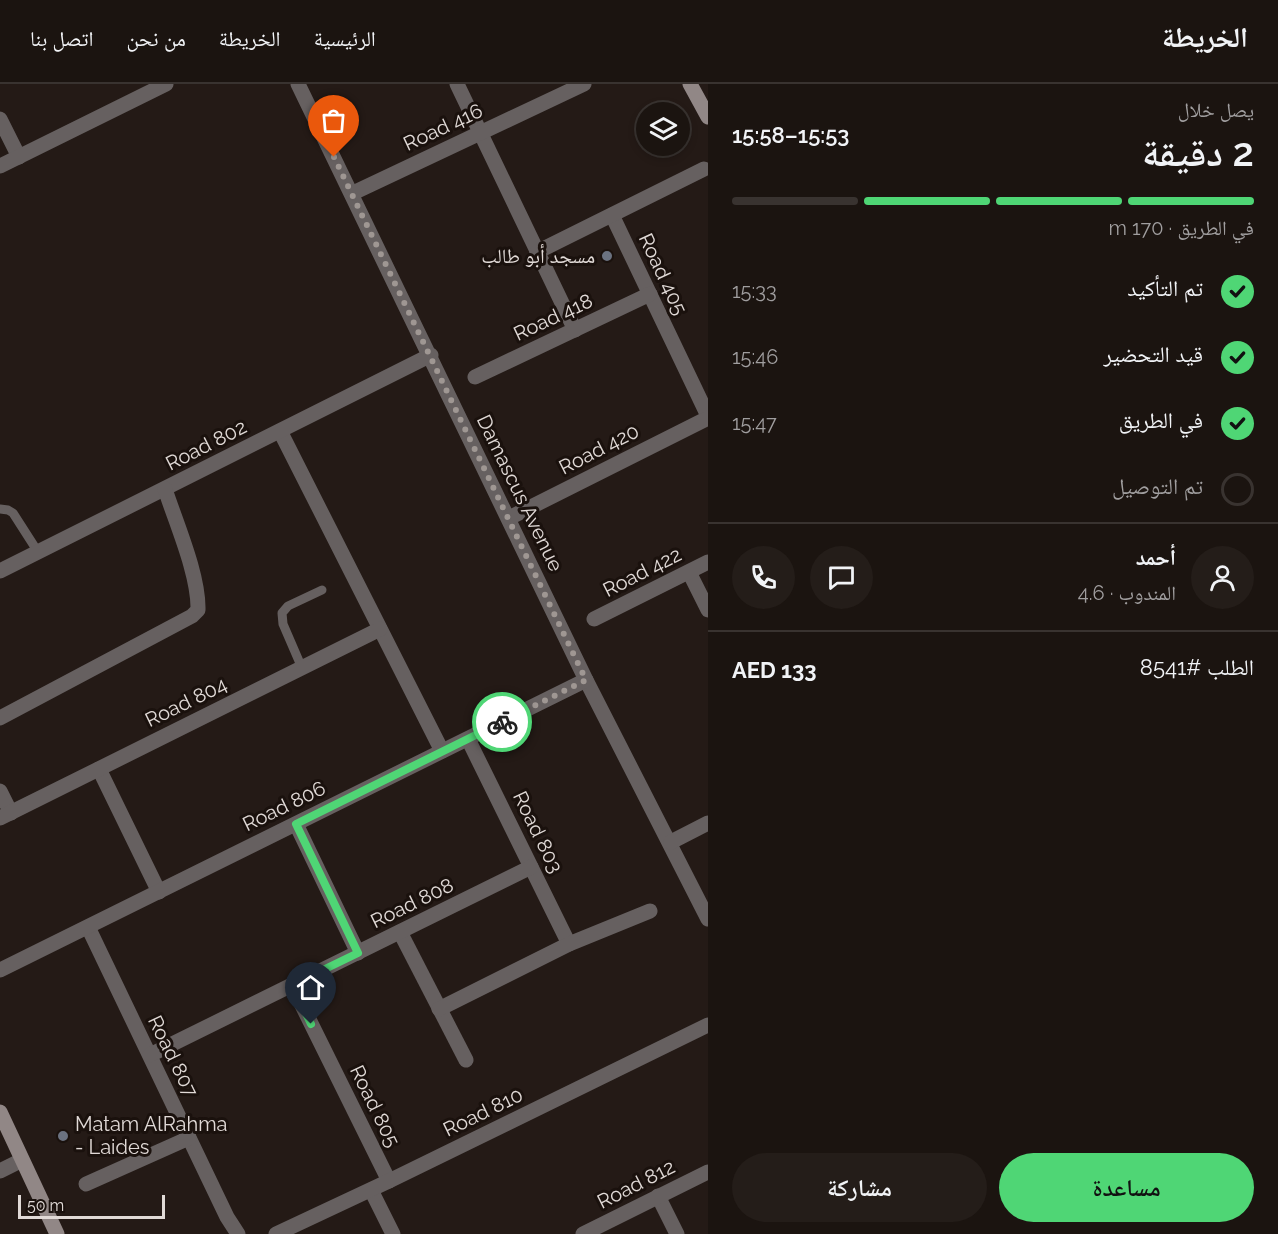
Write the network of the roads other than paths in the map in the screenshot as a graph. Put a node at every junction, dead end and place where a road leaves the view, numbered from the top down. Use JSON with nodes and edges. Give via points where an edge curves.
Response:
{"nodes":[{"id":1,"x":166,"y":84,"type":"edge"},
{"id":2,"x":298,"y":84,"type":"edge"},
{"id":3,"x":457,"y":84,"type":"edge"},
{"id":4,"x":584,"y":84,"type":"edge"},
{"id":5,"x":690,"y":84,"type":"edge"},
{"id":6,"x":706,"y":110,"type":"edge"},
{"id":7,"x":0,"y":119,"type":"edge"},
{"id":8,"x":481,"y":133,"type":"junction"},
{"id":9,"x":18,"y":157,"type":"junction"},
{"id":10,"x":0,"y":166,"type":"edge"},
{"id":11,"x":704,"y":169,"type":"dead end"},
{"id":12,"x":353,"y":193,"type":"junction"},
{"id":13,"x":612,"y":215,"type":"junction"},
{"id":14,"x":537,"y":252,"type":"junction"},
{"id":15,"x":650,"y":294,"type":"junction"},
{"id":16,"x":575,"y":330,"type":"junction"},
{"id":17,"x":430,"y":355,"type":"junction"},
{"id":18,"x":474,"y":377,"type":"dead end"},
{"id":19,"x":708,"y":417,"type":"edge"},
{"id":20,"x":280,"y":430,"type":"junction"},
{"id":21,"x":165,"y":489,"type":"junction"},
{"id":22,"x":0,"y":509,"type":"edge"},
{"id":23,"x":509,"y":518,"type":"junction"},
{"id":24,"x":38,"y":552,"type":"junction"},
{"id":25,"x":708,"y":562,"type":"edge"},
{"id":26,"x":0,"y":571,"type":"edge"},
{"id":27,"x":689,"y":572,"type":"junction"},
{"id":28,"x":322,"y":590,"type":"dead end"},
{"id":29,"x":708,"y":610,"type":"edge"},
{"id":30,"x":594,"y":619,"type":"dead end"},
{"id":31,"x":380,"y":629,"type":"junction"},
{"id":32,"x":302,"y":668,"type":"junction"},
{"id":33,"x":586,"y":680,"type":"junction"},
{"id":34,"x":0,"y":718,"type":"edge"},
{"id":35,"x":468,"y":739,"type":"junction"},
{"id":36,"x":442,"y":751,"type":"junction"},
{"id":37,"x":99,"y":769,"type":"junction"},
{"id":38,"x":0,"y":790,"type":"edge"},
{"id":39,"x":6,"y":816,"type":"edge"},
{"id":40,"x":708,"y":823,"type":"edge"},
{"id":41,"x":296,"y":824,"type":"junction"},
{"id":42,"x":670,"y":842,"type":"junction"},
{"id":43,"x":531,"y":867,"type":"junction"},
{"id":44,"x":159,"y":892,"type":"junction"},
{"id":45,"x":650,"y":911,"type":"dead end"},
{"id":46,"x":708,"y":919,"type":"edge"},
{"id":47,"x":88,"y":927,"type":"junction"},
{"id":48,"x":400,"y":932,"type":"junction"},
{"id":49,"x":569,"y":944,"type":"junction"},
{"id":50,"x":358,"y":953,"type":"junction"},
{"id":51,"x":0,"y":970,"type":"edge"},
{"id":52,"x":292,"y":985,"type":"junction"},
{"id":53,"x":438,"y":1009,"type":"junction"},
{"id":54,"x":708,"y":1025,"type":"edge"},
{"id":55,"x":150,"y":1055,"type":"junction"},
{"id":56,"x":466,"y":1060,"type":"dead end"},
{"id":57,"x":0,"y":1112,"type":"edge"},
{"id":58,"x":189,"y":1138,"type":"junction"},
{"id":59,"x":22,"y":1160,"type":"junction"},
{"id":60,"x":0,"y":1171,"type":"edge"},
{"id":61,"x":708,"y":1172,"type":"edge"},
{"id":62,"x":389,"y":1181,"type":"junction"},
{"id":63,"x":86,"y":1184,"type":"dead end"},
{"id":64,"x":371,"y":1190,"type":"junction"},
{"id":65,"x":658,"y":1196,"type":"junction"},
{"id":66,"x":57,"y":1234,"type":"edge"},
{"id":67,"x":238,"y":1234,"type":"edge"},
{"id":68,"x":276,"y":1234,"type":"edge"},
{"id":69,"x":393,"y":1234,"type":"edge"},
{"id":70,"x":583,"y":1234,"type":"edge"},
{"id":71,"x":677,"y":1234,"type":"edge"}],
"edges":[{"from":1,"to":9,"type":"street"},
{"from":2,"to":12,"type":"street","name":"Damascus Avenue"},
{"from":3,"to":8,"type":"street"},
{"from":4,"to":8,"type":"street","name":"Road 416"},
{"from":5,"to":6,"type":"street"},
{"from":7,"to":9,"type":"street"},
{"from":8,"to":12,"type":"street","name":"Road 416"},
{"from":8,"to":14,"type":"street"},
{"from":9,"to":10,"type":"street"},
{"from":11,"to":13,"type":"street"},
{"from":12,"to":17,"type":"street","name":"Damascus Avenue"},
{"from":13,"to":14,"type":"street"},
{"from":13,"to":15,"type":"street","name":"Road 405"},
{"from":14,"to":16,"type":"street"},
{"from":15,"to":16,"type":"street","name":"Road 418"},
{"from":15,"to":19,"type":"street","name":"Road 405"},
{"from":16,"to":18,"type":"street","name":"Road 418"},
{"from":17,"to":20,"type":"street","name":"Road 802"},
{"from":17,"to":23,"type":"street","name":"Damascus Avenue"},
{"from":19,"to":23,"type":"street","name":"Road 420"},
{"from":20,"to":21,"type":"street","name":"Road 802"},
{"from":20,"to":31,"type":"street"},
{"from":21,"to":24,"type":"street","name":"Road 802"},
{"from":21,"to":34,"type":"street","via":[[189,562],[198,610]]},
{"from":22,"to":24,"type":"lane","via":[[13,513]]},
{"from":23,"to":33,"type":"street","name":"Damascus Avenue"},
{"from":24,"to":26,"type":"street","name":"Road 802"},
{"from":25,"to":27,"type":"street","name":"Road 422"},
{"from":27,"to":29,"type":"street"},
{"from":27,"to":30,"type":"street","name":"Road 422"},
{"from":28,"to":32,"type":"lane","via":[[288,606],[282,613]]},
{"from":31,"to":32,"type":"street","name":"Road 804"},
{"from":31,"to":36,"type":"street"},
{"from":32,"to":37,"type":"street","name":"Road 804"},
{"from":33,"to":35,"type":"street","name":"Road 806"},
{"from":33,"to":42,"type":"street","name":"Damascus Avenue"},
{"from":35,"to":36,"type":"street","name":"Road 806"},
{"from":35,"to":43,"type":"street","name":"Road 803"},
{"from":36,"to":41,"type":"street","name":"Road 806"},
{"from":37,"to":39,"type":"street","name":"Road 804"},
{"from":37,"to":44,"type":"street"},
{"from":38,"to":39,"type":"street","name":"Road 804"},
{"from":40,"to":42,"type":"street"},
{"from":41,"to":44,"type":"street","name":"Road 806"},
{"from":41,"to":50,"type":"street"},
{"from":42,"to":46,"type":"street","name":"Damascus Avenue"},
{"from":43,"to":48,"type":"street","name":"Road 808"},
{"from":43,"to":49,"type":"street","name":"Road 803"},
{"from":44,"to":47,"type":"street","name":"Road 806"},
{"from":45,"to":49,"type":"street"},
{"from":47,"to":51,"type":"street","name":"Road 806"},
{"from":47,"to":55,"type":"street","name":"Road 807"},
{"from":48,"to":50,"type":"street","name":"Road 808"},
{"from":48,"to":53,"type":"street"},
{"from":49,"to":53,"type":"street"},
{"from":50,"to":52,"type":"street","name":"Road 808"},
{"from":52,"to":55,"type":"street","name":"Road 808"},
{"from":52,"to":62,"type":"street","name":"Road 805"},
{"from":53,"to":56,"type":"street"},
{"from":54,"to":62,"type":"street","name":"Road 810"},
{"from":55,"to":58,"type":"street","name":"Road 807"},
{"from":57,"to":59,"type":"street"},
{"from":58,"to":63,"type":"street"},
{"from":58,"to":67,"type":"street","name":"Road 807"},
{"from":59,"to":60,"type":"street"},
{"from":59,"to":66,"type":"street"},
{"from":61,"to":65,"type":"street","name":"Road 812"},
{"from":62,"to":64,"type":"street","name":"Road 810"},
{"from":64,"to":68,"type":"street","name":"Road 810"},
{"from":64,"to":69,"type":"street"},
{"from":65,"to":70,"type":"street","name":"Road 812"},
{"from":65,"to":71,"type":"street"}]}
